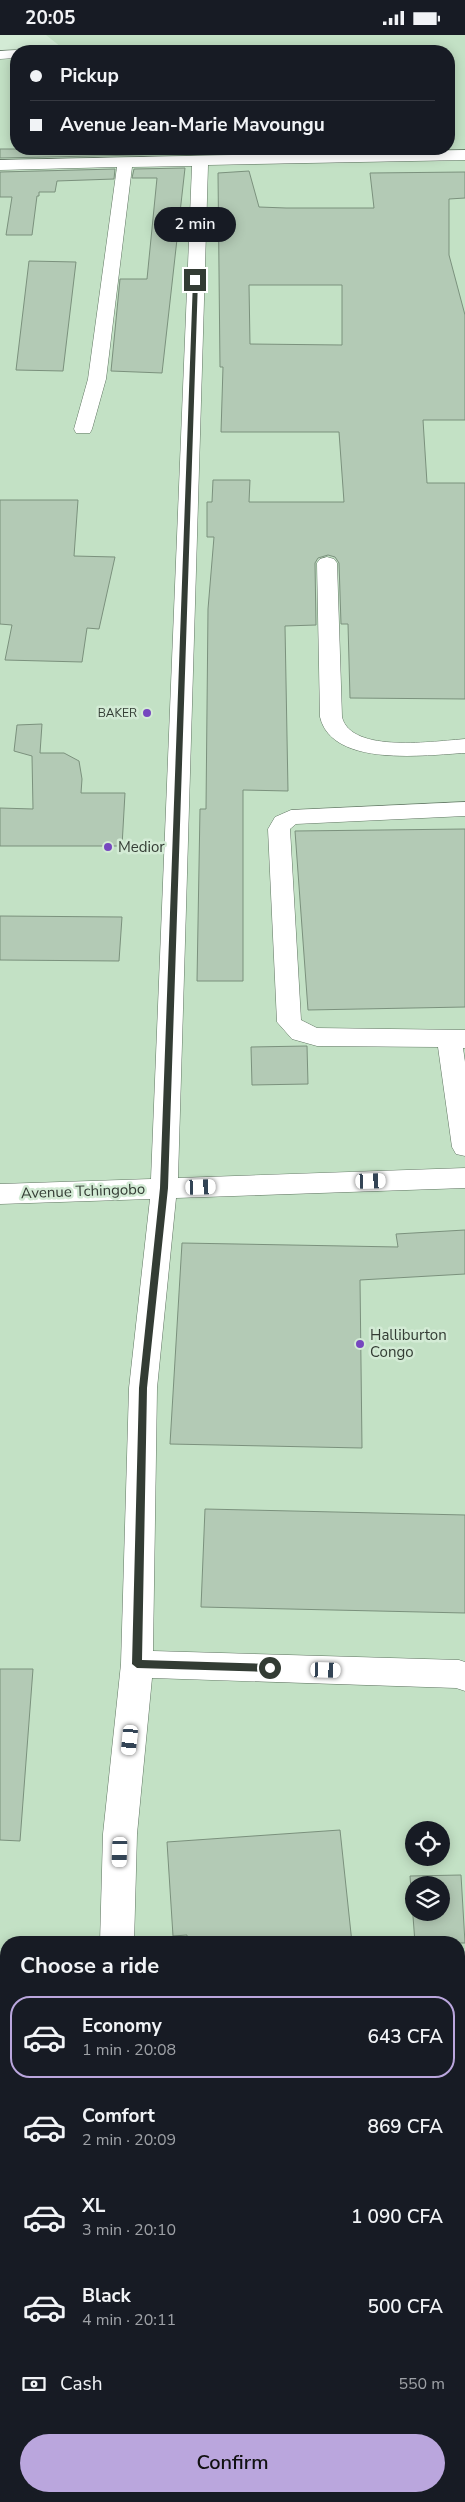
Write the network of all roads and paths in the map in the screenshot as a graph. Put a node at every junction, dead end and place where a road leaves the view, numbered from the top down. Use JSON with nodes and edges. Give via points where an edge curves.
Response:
{"nodes":[{"id":1,"x":465,"y":155,"type":"edge"},
{"id":2,"x":200,"y":161,"type":"junction"},
{"id":3,"x":125,"y":163,"type":"junction"},
{"id":4,"x":0,"y":165,"type":"edge"},
{"id":5,"x":83,"y":429,"type":"dead end"},
{"id":6,"x":327,"y":563,"type":"dead end"},
{"id":7,"x":465,"y":746,"type":"edge"},
{"id":8,"x":465,"y":809,"type":"edge"},
{"id":9,"x":457,"y":1040,"type":"edge"},
{"id":10,"x":465,"y":1147,"type":"edge"},
{"id":11,"x":465,"y":1178,"type":"edge"},
{"id":12,"x":164,"y":1188,"type":"junction"},
{"id":13,"x":0,"y":1195,"type":"edge"},
{"id":14,"x":137,"y":1664,"type":"junction"},
{"id":15,"x":465,"y":1677,"type":"edge"},
{"id":16,"x":117,"y":1936,"type":"edge"}],
"edges":[{"from":1,"to":2,"type":"street"},
{"from":2,"to":3,"type":"street"},
{"from":2,"to":12,"type":"street"},
{"from":3,"to":4,"type":"street"},
{"from":3,"to":5,"type":"street","via":[[97,379]]},
{"from":6,"to":7,"type":"street","via":[[331,717],[336,730],[354,743],[373,748]]},
{"from":8,"to":9,"type":"street","via":[[290,817],[279,829],[289,1022],[296,1031],[317,1037]]},
{"from":9,"to":10,"type":"street"},
{"from":11,"to":12,"type":"street","name":"Avenue Tchingobo"},
{"from":12,"to":13,"type":"street","name":"Avenue Tchingobo"},
{"from":12,"to":14,"type":"street","via":[[143,1388]]},
{"from":14,"to":15,"type":"street","via":[[459,1674]]},
{"from":14,"to":16,"type":"street","via":[[120,1834]]}]}
